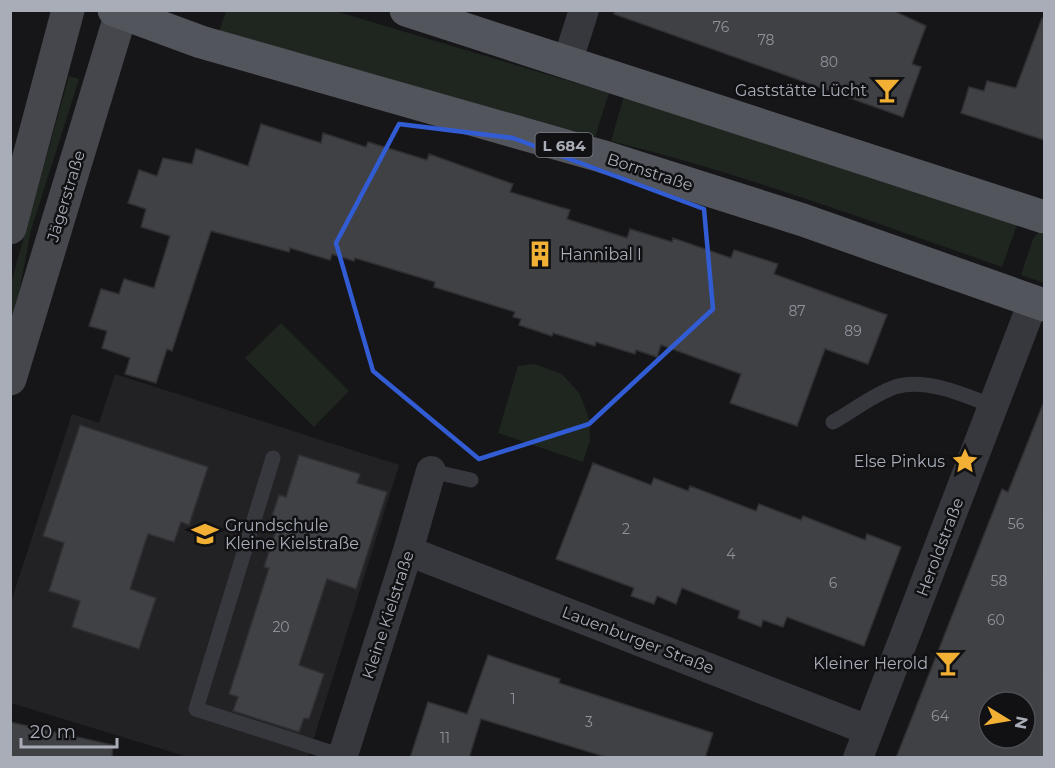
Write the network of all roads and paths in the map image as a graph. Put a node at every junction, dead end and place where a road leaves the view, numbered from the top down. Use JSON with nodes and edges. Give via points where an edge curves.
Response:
{"nodes":[{"id":1,"x":68,"y":10,"type":"edge"},
{"id":2,"x":406,"y":10,"type":"edge"},
{"id":3,"x":584,"y":10,"type":"edge"},
{"id":4,"x":119,"y":11,"type":"edge"},
{"id":5,"x":567,"y":63,"type":"junction"},
{"id":6,"x":1044,"y":217,"type":"edge"},
{"id":7,"x":10,"y":228,"type":"edge"},
{"id":8,"x":1039,"y":304,"type":"edge"},
{"id":9,"x":10,"y":379,"type":"edge"},
{"id":10,"x":995,"y":407,"type":"junction"},
{"id":11,"x":833,"y":422,"type":"dead end"},
{"id":12,"x":273,"y":458,"type":"dead end"},
{"id":13,"x":431,"y":471,"type":"joint"},
{"id":14,"x":471,"y":480,"type":"dead end"},
{"id":15,"x":408,"y":551,"type":"junction"},
{"id":16,"x":868,"y":730,"type":"junction"},
{"id":17,"x":342,"y":757,"type":"edge"},
{"id":18,"x":858,"y":758,"type":"edge"}],
"edges":[{"from":1,"to":7,"type":"main road"},
{"from":2,"to":5,"type":"main road"},
{"from":3,"to":5,"type":"street"},
{"from":4,"to":8,"type":"main road","name":"Bornstraße","number":"L 684","via":[[201,42],[646,170],[803,220]]},
{"from":4,"to":9,"type":"main road","name":"Jägerstraße"},
{"from":5,"to":6,"type":"main road"},
{"from":8,"to":10,"type":"street","name":"Heroldstraße"},
{"from":10,"to":11,"type":"lane","via":[[961,393],[922,386],[896,387]]},
{"from":10,"to":16,"type":"street","name":"Heroldstraße"},
{"from":12,"to":17,"type":"lane","via":[[196,709]]},
{"from":13,"to":14,"type":"lane"},
{"from":13,"to":15,"type":"street","name":"Kleine Kielstraße"},
{"from":15,"to":16,"type":"street","name":"Lauenburger Straße"},
{"from":15,"to":17,"type":"street","name":"Kleine Kielstraße"},
{"from":16,"to":18,"type":"street","name":"Heroldstraße"}]}
